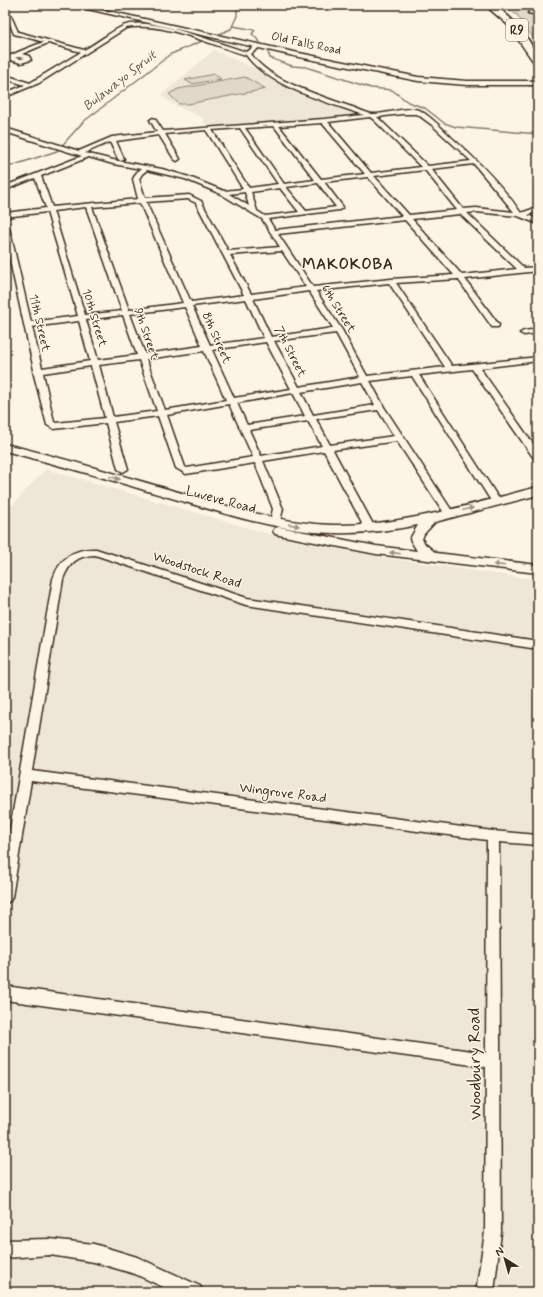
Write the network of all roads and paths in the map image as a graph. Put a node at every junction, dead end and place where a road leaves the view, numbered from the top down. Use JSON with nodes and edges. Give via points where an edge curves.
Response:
{"nodes":[{"id":1,"x":72,"y":5,"type":"edge"},
{"id":2,"x":489,"y":5,"type":"edge"},
{"id":3,"x":497,"y":5,"type":"edge"},
{"id":4,"x":5,"y":8,"type":"edge"},
{"id":5,"x":530,"y":12,"type":"dead end"},
{"id":6,"x":538,"y":14,"type":"edge"},
{"id":7,"x":7,"y":18,"type":"edge"},
{"id":8,"x":46,"y":42,"type":"junction"},
{"id":9,"x":258,"y":46,"type":"junction"},
{"id":10,"x":9,"y":50,"type":"dead end"},
{"id":11,"x":85,"y":52,"type":"junction"},
{"id":12,"x":538,"y":52,"type":"edge"},
{"id":13,"x":19,"y":54,"type":"junction"},
{"id":14,"x":248,"y":54,"type":"junction"},
{"id":15,"x":7,"y":59,"type":"edge"},
{"id":16,"x":538,"y":62,"type":"edge"},
{"id":17,"x":5,"y":77,"type":"edge"},
{"id":18,"x":536,"y":82,"type":"edge"},
{"id":19,"x":31,"y":85,"type":"junction"},
{"id":20,"x":5,"y":95,"type":"edge"},
{"id":21,"x":371,"y":115,"type":"junction"},
{"id":22,"x":153,"y":120,"type":"dead end"},
{"id":23,"x":324,"y":121,"type":"junction"},
{"id":24,"x":276,"y":125,"type":"junction"},
{"id":25,"x":242,"y":127,"type":"junction"},
{"id":26,"x":208,"y":129,"type":"junction"},
{"id":27,"x":5,"y":130,"type":"edge"},
{"id":28,"x":161,"y":133,"type":"junction"},
{"id":29,"x":112,"y":139,"type":"junction"},
{"id":30,"x":79,"y":152,"type":"junction"},
{"id":31,"x":89,"y":155,"type":"junction"},
{"id":32,"x":121,"y":159,"type":"dead end"},
{"id":33,"x":177,"y":159,"type":"dead end"},
{"id":34,"x":476,"y":162,"type":"junction"},
{"id":35,"x":147,"y":167,"type":"junction"},
{"id":36,"x":428,"y":169,"type":"junction"},
{"id":37,"x":37,"y":175,"type":"junction"},
{"id":38,"x":370,"y":176,"type":"junction"},
{"id":39,"x":320,"y":182,"type":"junction"},
{"id":40,"x":282,"y":186,"type":"junction"},
{"id":41,"x":5,"y":188,"type":"edge"},
{"id":42,"x":247,"y":190,"type":"junction"},
{"id":43,"x":224,"y":193,"type":"junction"},
{"id":44,"x":142,"y":200,"type":"junction"},
{"id":45,"x":88,"y":205,"type":"junction"},
{"id":46,"x":538,"y":209,"type":"edge"},
{"id":47,"x":50,"y":210,"type":"junction"},
{"id":48,"x":254,"y":210,"type":"junction"},
{"id":49,"x":461,"y":211,"type":"junction"},
{"id":50,"x":304,"y":213,"type":"junction"},
{"id":51,"x":5,"y":215,"type":"edge"},
{"id":52,"x":520,"y":215,"type":"junction"},
{"id":53,"x":407,"y":217,"type":"junction"},
{"id":54,"x":264,"y":218,"type":"junction"},
{"id":55,"x":538,"y":222,"type":"edge"},
{"id":56,"x":5,"y":224,"type":"edge"},
{"id":57,"x":274,"y":232,"type":"junction"},
{"id":58,"x":284,"y":249,"type":"junction"},
{"id":59,"x":225,"y":253,"type":"junction"},
{"id":60,"x":538,"y":269,"type":"edge"},
{"id":61,"x":523,"y":271,"type":"junction"},
{"id":62,"x":460,"y":277,"type":"junction"},
{"id":63,"x":391,"y":281,"type":"junction"},
{"id":64,"x":311,"y":289,"type":"junction"},
{"id":65,"x":249,"y":297,"type":"junction"},
{"id":66,"x":188,"y":305,"type":"junction"},
{"id":67,"x":125,"y":313,"type":"junction"},
{"id":68,"x":82,"y":318,"type":"junction"},
{"id":69,"x":27,"y":325,"type":"junction"},
{"id":70,"x":495,"y":325,"type":"dead end"},
{"id":71,"x":338,"y":330,"type":"junction"},
{"id":72,"x":538,"y":331,"type":"edge"},
{"id":73,"x":524,"y":333,"type":"dead end"},
{"id":74,"x":269,"y":340,"type":"junction"},
{"id":75,"x":207,"y":348,"type":"junction"},
{"id":76,"x":140,"y":357,"type":"junction"},
{"id":77,"x":535,"y":359,"type":"edge"},
{"id":78,"x":95,"y":363,"type":"junction"},
{"id":79,"x":474,"y":366,"type":"junction"},
{"id":80,"x":538,"y":368,"type":"edge"},
{"id":81,"x":450,"y":369,"type":"junction"},
{"id":82,"x":38,"y":371,"type":"junction"},
{"id":83,"x":414,"y":373,"type":"junction"},
{"id":84,"x":364,"y":379,"type":"junction"},
{"id":85,"x":296,"y":390,"type":"junction"},
{"id":86,"x":231,"y":400,"type":"junction"},
{"id":87,"x":380,"y":407,"type":"junction"},
{"id":88,"x":162,"y":413,"type":"junction"},
{"id":89,"x":312,"y":418,"type":"junction"},
{"id":90,"x":109,"y":420,"type":"junction"},
{"id":91,"x":244,"y":428,"type":"junction"},
{"id":92,"x":399,"y":438,"type":"junction"},
{"id":93,"x":327,"y":448,"type":"junction"},
{"id":94,"x":9,"y":452,"type":"edge"},
{"id":95,"x":538,"y":458,"type":"edge"},
{"id":96,"x":258,"y":459,"type":"junction"},
{"id":97,"x":123,"y":469,"type":"dead end"},
{"id":98,"x":538,"y":491,"type":"edge"},
{"id":99,"x":496,"y":502,"type":"junction"},
{"id":100,"x":449,"y":514,"type":"junction"},
{"id":101,"x":431,"y":519,"type":"junction"},
{"id":102,"x":275,"y":521,"type":"junction"},
{"id":103,"x":370,"y":528,"type":"junction"},
{"id":104,"x":433,"y":557,"type":"junction"},
{"id":105,"x":538,"y":569,"type":"edge"},
{"id":106,"x":538,"y":645,"type":"edge"},
{"id":107,"x":24,"y":775,"type":"junction"},
{"id":108,"x":492,"y":836,"type":"junction"},
{"id":109,"x":538,"y":840,"type":"edge"},
{"id":110,"x":5,"y":898,"type":"edge"},
{"id":111,"x":5,"y":994,"type":"edge"},
{"id":112,"x":493,"y":1061,"type":"junction"},
{"id":113,"x":5,"y":1249,"type":"edge"},
{"id":114,"x":194,"y":1292,"type":"edge"},
{"id":115,"x":485,"y":1292,"type":"edge"}],
"edges":[{"from":1,"to":9,"type":"street","name":"Old Falls Road"},
{"from":2,"to":16,"type":"highway","number":"R9","via":[[502,13],[513,25]]},
{"from":3,"to":12,"type":"highway","number":"R9","via":[[520,25]]},
{"from":4,"to":7,"type":"street"},
{"from":5,"to":6,"type":"street"},
{"from":7,"to":8,"type":"street","via":[[13,33]]},
{"from":8,"to":11,"type":"street"},
{"from":8,"to":13,"type":"street"},
{"from":9,"to":14,"type":"street"},
{"from":9,"to":18,"type":"street","name":"Old Falls Road","via":[[424,80],[467,83]]},
{"from":10,"to":13,"type":"street"},
{"from":11,"to":14,"type":"street","via":[[130,25],[160,27]]},
{"from":11,"to":19,"type":"street"},
{"from":13,"to":15,"type":"street"},
{"from":13,"to":15,"type":"street","via":[[29,59]]},
{"from":14,"to":21,"type":"street","via":[[253,64],[275,77]]},
{"from":17,"to":19,"type":"street"},
{"from":19,"to":20,"type":"street"},
{"from":21,"to":23,"type":"street"},
{"from":21,"to":34,"type":"street","via":[[418,112]]},
{"from":21,"to":36,"type":"street"},
{"from":22,"to":28,"type":"street"},
{"from":23,"to":24,"type":"street"},
{"from":23,"to":38,"type":"street"},
{"from":24,"to":25,"type":"street"},
{"from":24,"to":39,"type":"street"},
{"from":25,"to":26,"type":"street"},
{"from":25,"to":40,"type":"street"},
{"from":26,"to":28,"type":"street"},
{"from":26,"to":42,"type":"street"},
{"from":27,"to":30,"type":"street","name":"6th Street"},
{"from":28,"to":29,"type":"street"},
{"from":28,"to":33,"type":"street"},
{"from":29,"to":30,"type":"street"},
{"from":29,"to":32,"type":"street"},
{"from":30,"to":31,"type":"street","name":"6th Street"},
{"from":31,"to":35,"type":"street","name":"6th Street"},
{"from":31,"to":37,"type":"street"},
{"from":34,"to":36,"type":"street"},
{"from":34,"to":52,"type":"street"},
{"from":35,"to":43,"type":"street","name":"6th Street","via":[[187,178]]},
{"from":35,"to":44,"type":"street","name":"8th Street","via":[[136,179]]},
{"from":36,"to":38,"type":"street"},
{"from":36,"to":49,"type":"street"},
{"from":37,"to":41,"type":"street"},
{"from":37,"to":47,"type":"street","name":"10th Street"},
{"from":38,"to":39,"type":"street"},
{"from":38,"to":53,"type":"street"},
{"from":39,"to":40,"type":"street"},
{"from":39,"to":50,"type":"street","via":[[340,207]]},
{"from":40,"to":42,"type":"street"},
{"from":40,"to":50,"type":"street"},
{"from":42,"to":43,"type":"street"},
{"from":42,"to":48,"type":"street"},
{"from":43,"to":48,"type":"street","name":"6th Street"},
{"from":44,"to":45,"type":"street"},
{"from":44,"to":59,"type":"street","name":"7th Street","via":[[189,197],[199,202]]},
{"from":44,"to":66,"type":"street","name":"8th Street"},
{"from":45,"to":47,"type":"street"},
{"from":45,"to":67,"type":"street","name":"9th Street"},
{"from":46,"to":52,"type":"street"},
{"from":47,"to":51,"type":"street"},
{"from":47,"to":68,"type":"street","name":"10th Street"},
{"from":48,"to":54,"type":"street","name":"6th Street"},
{"from":49,"to":52,"type":"street","via":[[491,210]]},
{"from":49,"to":53,"type":"street"},
{"from":49,"to":61,"type":"street"},
{"from":50,"to":54,"type":"street"},
{"from":52,"to":55,"type":"street"},
{"from":53,"to":57,"type":"street"},
{"from":53,"to":62,"type":"street"},
{"from":54,"to":57,"type":"street","name":"6th Street"},
{"from":56,"to":69,"type":"street","name":"11th Street"},
{"from":57,"to":58,"type":"street","name":"6th Street"},
{"from":58,"to":59,"type":"street"},
{"from":58,"to":64,"type":"street","name":"6th Street"},
{"from":59,"to":65,"type":"street","name":"7th Street"},
{"from":60,"to":61,"type":"street"},
{"from":61,"to":62,"type":"street"},
{"from":62,"to":63,"type":"street"},
{"from":62,"to":70,"type":"street"},
{"from":63,"to":64,"type":"street"},
{"from":63,"to":81,"type":"street"},
{"from":64,"to":65,"type":"street"},
{"from":64,"to":71,"type":"street","name":"6th Street"},
{"from":65,"to":66,"type":"street"},
{"from":65,"to":74,"type":"street","name":"7th Street"},
{"from":66,"to":67,"type":"street"},
{"from":66,"to":75,"type":"street","name":"8th Street"},
{"from":67,"to":68,"type":"street"},
{"from":67,"to":76,"type":"street","name":"9th Street"},
{"from":68,"to":69,"type":"street"},
{"from":68,"to":78,"type":"street","name":"10th Street"},
{"from":69,"to":82,"type":"street","name":"11th Street"},
{"from":71,"to":74,"type":"street"},
{"from":71,"to":84,"type":"street","name":"6th Street"},
{"from":72,"to":73,"type":"street"},
{"from":74,"to":75,"type":"street"},
{"from":74,"to":85,"type":"street","name":"7th Street"},
{"from":75,"to":76,"type":"street"},
{"from":75,"to":86,"type":"street","name":"8th Street"},
{"from":76,"to":78,"type":"street"},
{"from":76,"to":88,"type":"street","name":"9th Street"},
{"from":77,"to":79,"type":"street"},
{"from":77,"to":80,"type":"street"},
{"from":78,"to":82,"type":"street"},
{"from":78,"to":90,"type":"street","name":"10th Street"},
{"from":79,"to":81,"type":"street"},
{"from":79,"to":95,"type":"street"},
{"from":81,"to":83,"type":"street"},
{"from":82,"to":90,"type":"street","name":"11th Street","via":[[50,424],[54,426]]},
{"from":83,"to":84,"type":"street"},
{"from":83,"to":99,"type":"street"},
{"from":84,"to":85,"type":"street"},
{"from":84,"to":87,"type":"street","name":"6th Street"},
{"from":85,"to":86,"type":"street"},
{"from":85,"to":89,"type":"street","name":"7th Street"},
{"from":86,"to":88,"type":"street"},
{"from":86,"to":91,"type":"street","name":"8th Street"},
{"from":87,"to":89,"type":"street"},
{"from":87,"to":92,"type":"street","name":"6th Street"},
{"from":88,"to":90,"type":"street"},
{"from":88,"to":96,"type":"street","name":"9th Street","via":[[183,470]]},
{"from":89,"to":91,"type":"street"},
{"from":89,"to":93,"type":"street","name":"7th Street"},
{"from":90,"to":97,"type":"street","name":"10th Street"},
{"from":91,"to":96,"type":"street","name":"8th Street"},
{"from":92,"to":93,"type":"street"},
{"from":92,"to":100,"type":"street","name":"6th Street"},
{"from":93,"to":96,"type":"street"},
{"from":93,"to":103,"type":"street","name":"7th Street"},
{"from":94,"to":102,"type":"street","name":"Luveve Road","one_way":true},
{"from":104,"to":94,"type":"street","name":"Luveve Road","one_way":true,"via":[[376,550],[288,534],[128,491]]},
{"from":96,"to":102,"type":"street","name":"8th Street","via":[[278,509]]},
{"from":98,"to":99,"type":"street","name":"Luveve Road"},
{"from":100,"to":99,"type":"street","name":"Luveve Road","one_way":true},
{"from":100,"to":101,"type":"street","name":"Luveve Road"},
{"from":101,"to":103,"type":"street","name":"Luveve Road"},
{"from":101,"to":104,"type":"street","via":[[415,538],[420,547]]},
{"from":102,"to":103,"type":"street","name":"Luveve Road","one_way":true,"via":[[319,529]]},
{"from":105,"to":104,"type":"street","name":"Luveve Road","one_way":true},
{"from":106,"to":107,"type":"street","name":"Woodstock Road","via":[[246,601],[96,552],[79,553],[67,560],[58,579]]},
{"from":107,"to":108,"type":"street","name":"Wingrove Road"},
{"from":107,"to":110,"type":"street","name":"Woodstock Road"},
{"from":108,"to":109,"type":"street","name":"Wingrove Road"},
{"from":108,"to":112,"type":"street","name":"Woodbury Road"},
{"from":111,"to":112,"type":"street"},
{"from":112,"to":115,"type":"street","name":"Woodbury Road","via":[[493,1232]]},
{"from":113,"to":114,"type":"street","via":[[50,1247],[94,1253],[137,1266]]}]}
